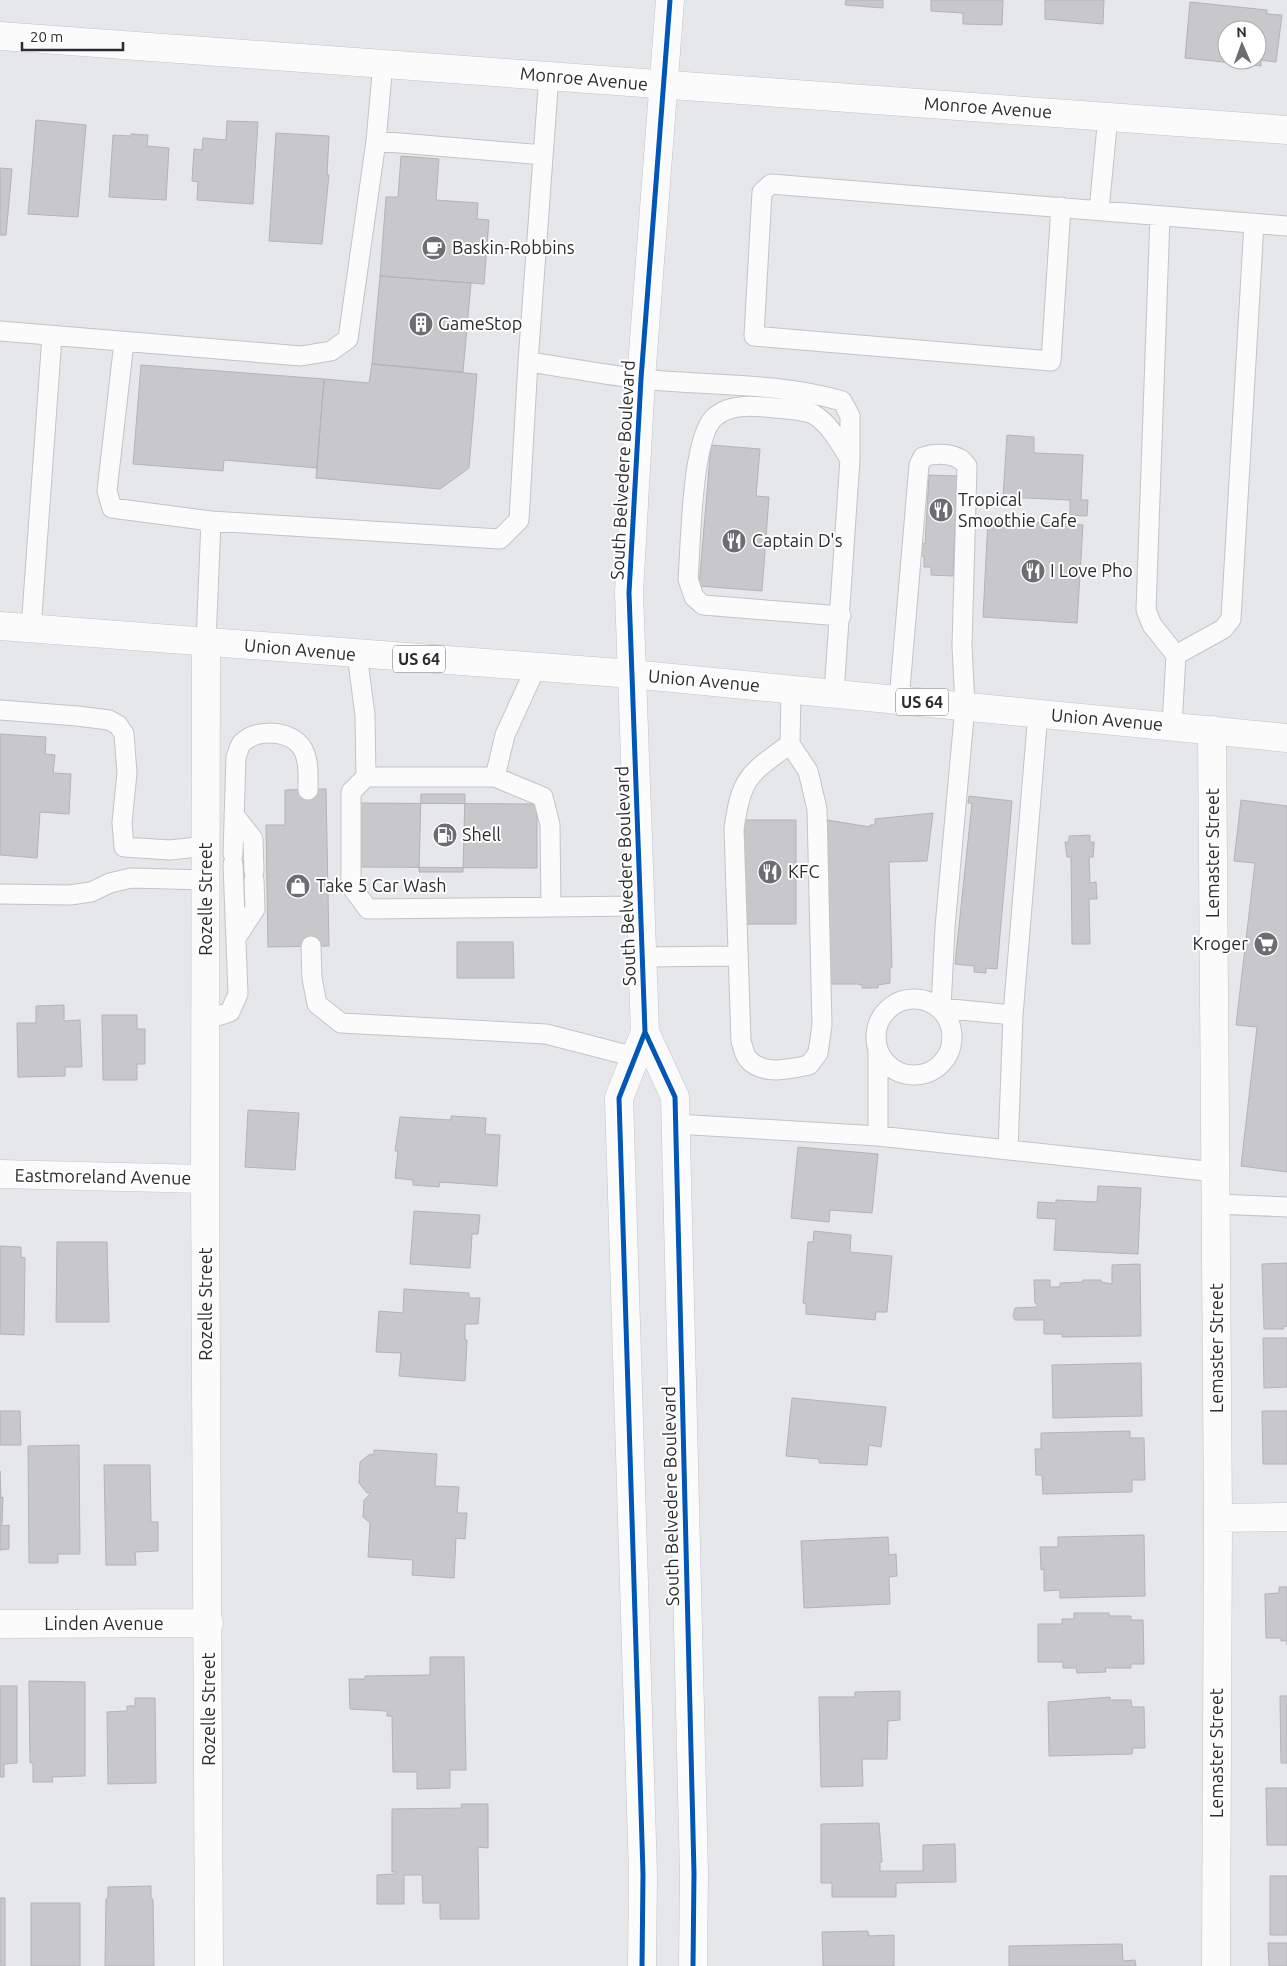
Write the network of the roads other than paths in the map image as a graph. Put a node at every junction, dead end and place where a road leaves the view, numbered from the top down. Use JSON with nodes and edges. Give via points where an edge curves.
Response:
{"nodes":[{"id":1,"x":670,"y":0,"type":"edge"},
{"id":2,"x":0,"y":36,"type":"edge"},
{"id":3,"x":383,"y":63,"type":"junction"},
{"id":4,"x":549,"y":75,"type":"junction"},
{"id":5,"x":662,"y":86,"type":"junction"},
{"id":6,"x":1108,"y":116,"type":"junction"},
{"id":7,"x":1287,"y":130,"type":"edge"},
{"id":8,"x":376,"y":141,"type":"junction"},
{"id":9,"x":543,"y":155,"type":"junction"},
{"id":10,"x":1061,"y":207,"type":"junction"},
{"id":11,"x":1099,"y":210,"type":"junction"},
{"id":12,"x":1160,"y":216,"type":"junction"},
{"id":13,"x":1254,"y":223,"type":"junction"},
{"id":14,"x":1287,"y":226,"type":"edge"},
{"id":15,"x":0,"y":332,"type":"edge"},
{"id":16,"x":52,"y":336,"type":"junction"},
{"id":17,"x":124,"y":342,"type":"junction"},
{"id":18,"x":528,"y":362,"type":"junction"},
{"id":19,"x":641,"y":379,"type":"junction"},
{"id":20,"x":850,"y":459,"type":"junction"},
{"id":21,"x":211,"y":521,"type":"junction"},
{"id":22,"x":841,"y":616,"type":"junction"},
{"id":23,"x":0,"y":626,"type":"edge"},
{"id":24,"x":31,"y":629,"type":"junction"},
{"id":25,"x":206,"y":642,"type":"junction"},
{"id":26,"x":357,"y":654,"type":"junction"},
{"id":27,"x":1176,"y":654,"type":"junction"},
{"id":28,"x":536,"y":667,"type":"junction"},
{"id":29,"x":632,"y":674,"type":"junction"},
{"id":30,"x":791,"y":689,"type":"junction"},
{"id":31,"x":834,"y":693,"type":"junction"},
{"id":32,"x":899,"y":700,"type":"junction"},
{"id":33,"x":965,"y":706,"type":"junction"},
{"id":34,"x":0,"y":710,"type":"edge"},
{"id":35,"x":1038,"y":713,"type":"junction"},
{"id":36,"x":1172,"y":726,"type":"junction"},
{"id":37,"x":1212,"y":730,"type":"junction"},
{"id":38,"x":1287,"y":738,"type":"edge"},
{"id":39,"x":790,"y":744,"type":"junction"},
{"id":40,"x":366,"y":776,"type":"junction"},
{"id":41,"x":495,"y":776,"type":"junction"},
{"id":42,"x":308,"y":790,"type":"dead end"},
{"id":43,"x":234,"y":815,"type":"junction"},
{"id":44,"x":206,"y":846,"type":"junction"},
{"id":45,"x":124,"y":847,"type":"junction"},
{"id":46,"x":125,"y":880,"type":"junction"},
{"id":47,"x":206,"y":880,"type":"junction"},
{"id":48,"x":0,"y":894,"type":"edge"},
{"id":49,"x":551,"y":906,"type":"junction"},
{"id":50,"x":640,"y":906,"type":"junction"},
{"id":51,"x":236,"y":938,"type":"junction"},
{"id":52,"x":311,"y":946,"type":"dead end"},
{"id":53,"x":737,"y":956,"type":"junction"},
{"id":54,"x":643,"y":957,"type":"junction"},
{"id":55,"x":941,"y":1008,"type":"junction"},
{"id":56,"x":1013,"y":1015,"type":"junction"},
{"id":57,"x":205,"y":1020,"type":"junction"},
{"id":58,"x":645,"y":1032,"type":"junction"},
{"id":59,"x":878,"y":1051,"type":"junction"},
{"id":60,"x":636,"y":1057,"type":"junction"},
{"id":61,"x":676,"y":1124,"type":"junction"},
{"id":62,"x":878,"y":1136,"type":"junction"},
{"id":63,"x":1008,"y":1150,"type":"junction"},
{"id":64,"x":1215,"y":1172,"type":"junction"},
{"id":65,"x":0,"y":1174,"type":"edge"},
{"id":66,"x":206,"y":1180,"type":"junction"},
{"id":67,"x":1216,"y":1204,"type":"junction"},
{"id":68,"x":1287,"y":1207,"type":"edge"},
{"id":69,"x":1287,"y":1516,"type":"edge"},
{"id":70,"x":1218,"y":1518,"type":"junction"},
{"id":71,"x":209,"y":1623,"type":"junction"},
{"id":72,"x":0,"y":1624,"type":"edge"},
{"id":73,"x":209,"y":1966,"type":"edge"},
{"id":74,"x":642,"y":1966,"type":"edge"},
{"id":75,"x":693,"y":1966,"type":"edge"},
{"id":76,"x":1216,"y":1966,"type":"edge"}],
"edges":[{"from":1,"to":5,"type":"street","name":"South Belvedere Boulevard"},
{"from":2,"to":3,"type":"street","name":"Monroe Avenue"},
{"from":3,"to":4,"type":"street","name":"Monroe Avenue"},
{"from":3,"to":8,"type":"lane"},
{"from":4,"to":5,"type":"street","name":"Monroe Avenue"},
{"from":4,"to":9,"type":"lane"},
{"from":5,"to":6,"type":"street","name":"Monroe Avenue"},
{"from":5,"to":19,"type":"street","name":"South Belvedere Boulevard"},
{"from":6,"to":7,"type":"street","name":"Monroe Avenue"},
{"from":6,"to":11,"type":"lane"},
{"from":8,"to":9,"type":"lane"},
{"from":8,"to":17,"type":"lane","via":[[348,339],[330,351],[301,356]]},
{"from":9,"to":18,"type":"lane"},
{"from":10,"to":10,"type":"lane","via":[[772,184],[762,192],[754,336],[1051,361]]},
{"from":10,"to":11,"type":"lane"},
{"from":11,"to":12,"type":"lane"},
{"from":12,"to":13,"type":"lane"},
{"from":12,"to":27,"type":"lane","via":[[1146,610],[1152,625]]},
{"from":13,"to":14,"type":"lane"},
{"from":13,"to":27,"type":"lane","via":[[1231,620],[1223,629]]},
{"from":15,"to":16,"type":"lane"},
{"from":16,"to":17,"type":"lane"},
{"from":16,"to":24,"type":"lane"},
{"from":17,"to":21,"type":"lane","via":[[107,491],[112,508]]},
{"from":18,"to":19,"type":"lane"},
{"from":18,"to":21,"type":"lane","via":[[519,520],[500,539]]},
{"from":19,"to":20,"type":"lane","via":[[766,386],[842,401],[850,416]]},
{"from":19,"to":29,"type":"street","name":"South Belvedere Boulevard","via":[[630,593]]},
{"from":20,"to":22,"type":"lane"},
{"from":20,"to":22,"type":"lane","via":[[837,438],[812,414],[776,408],[734,407],[716,415],[706,425],[698,452],[688,579],[694,597],[703,605]]},
{"from":21,"to":25,"type":"lane"},
{"from":22,"to":31,"type":"lane"},
{"from":23,"to":24,"type":"street","name":"Union Avenue","number":"US 64"},
{"from":24,"to":25,"type":"street","name":"Union Avenue","number":"US 64"},
{"from":25,"to":26,"type":"street","name":"Union Avenue","number":"US 64"},
{"from":25,"to":44,"type":"street","name":"Rozelle Street"},
{"from":26,"to":28,"type":"street","name":"Union Avenue","number":"US 64"},
{"from":26,"to":40,"type":"lane","via":[[365,715]]},
{"from":27,"to":36,"type":"lane"},
{"from":28,"to":29,"type":"street","name":"Union Avenue","number":"US 64"},
{"from":28,"to":41,"type":"lane","via":[[505,735]]},
{"from":29,"to":30,"type":"street","name":"Union Avenue","number":"US 64"},
{"from":29,"to":50,"type":"street","name":"South Belvedere Boulevard"},
{"from":30,"to":31,"type":"street","name":"Union Avenue","number":"US 64"},
{"from":30,"to":39,"type":"lane"},
{"from":31,"to":32,"type":"street","name":"Union Avenue","number":"US 64"},
{"from":32,"to":33,"type":"street","name":"Union Avenue","number":"US 64"},
{"from":32,"to":33,"type":"lane","via":[[919,465],[923,457],[931,454],[963,460],[967,466],[962,646]]},
{"from":33,"to":35,"type":"street","name":"Union Avenue","number":"US 64"},
{"from":33,"to":55,"type":"lane","via":[[944,928]]},
{"from":34,"to":45,"type":"lane","via":[[109,720],[118,725],[124,734],[127,773],[122,823]]},
{"from":35,"to":36,"type":"street","name":"Union Avenue","number":"US 64"},
{"from":35,"to":56,"type":"lane"},
{"from":36,"to":37,"type":"street","name":"Union Avenue","number":"US 64"},
{"from":37,"to":38,"type":"street","name":"Union Avenue","number":"US 64"},
{"from":37,"to":64,"type":"street","name":"Lemaster Street"},
{"from":39,"to":53,"type":"lane","via":[[753,771],[737,804],[734,829]]},
{"from":39,"to":53,"type":"lane","via":[[808,771],[817,809],[822,1025],[818,1053],[809,1065],[786,1070],[760,1068],[748,1059],[741,1041]]},
{"from":40,"to":41,"type":"lane"},
{"from":40,"to":49,"type":"lane","via":[[350,792],[351,886],[368,910]]},
{"from":41,"to":49,"type":"lane","via":[[543,797],[550,825]]},
{"from":42,"to":43,"type":"lane","via":[[308,761],[297,742],[276,733],[256,735],[241,744],[236,758]]},
{"from":43,"to":51,"type":"lane"},
{"from":43,"to":51,"type":"lane","via":[[253,839],[255,909]]},
{"from":44,"to":45,"type":"lane","via":[[170,850]]},
{"from":44,"to":47,"type":"street","name":"Rozelle Street"},
{"from":45,"to":46,"type":"lane"},
{"from":46,"to":47,"type":"lane"},
{"from":46,"to":48,"type":"lane","via":[[110,882],[91,892],[70,895]]},
{"from":47,"to":57,"type":"street","name":"Rozelle Street"},
{"from":49,"to":50,"type":"lane"},
{"from":50,"to":54,"type":"street","name":"South Belvedere Boulevard"},
{"from":51,"to":57,"type":"lane","via":[[238,994],[230,1012]]},
{"from":52,"to":60,"type":"lane","via":[[317,1004],[341,1023],[546,1034]]},
{"from":53,"to":54,"type":"lane"},
{"from":54,"to":58,"type":"street","name":"South Belvedere Boulevard"},
{"from":55,"to":56,"type":"lane"},
{"from":55,"to":59,"type":"lane","via":[[918,999],[893,1005],[877,1026]]},
{"from":55,"to":59,"type":"lane","via":[[949,1019],[953,1044],[941,1065],[931,1072],[919,1076],[895,1071]]},
{"from":56,"to":63,"type":"lane"},
{"from":57,"to":66,"type":"street","name":"Rozelle Street"},
{"from":58,"to":60,"type":"street","name":"South Belvedere Boulevard"},
{"from":58,"to":61,"type":"street","name":"South Belvedere Boulevard","via":[[675,1097]]},
{"from":59,"to":62,"type":"lane"},
{"from":60,"to":74,"type":"street","name":"South Belvedere Boulevard","via":[[618,1098],[643,1874]]},
{"from":61,"to":62,"type":"lane"},
{"from":61,"to":75,"type":"street","name":"South Belvedere Boulevard","via":[[694,1873]]},
{"from":62,"to":63,"type":"lane"},
{"from":63,"to":64,"type":"lane"},
{"from":64,"to":67,"type":"street","name":"Lemaster Street"},
{"from":65,"to":66,"type":"street","name":"Eastmoreland Avenue"},
{"from":66,"to":71,"type":"street","name":"Rozelle Street"},
{"from":67,"to":68,"type":"lane"},
{"from":67,"to":70,"type":"street","name":"Lemaster Street"},
{"from":69,"to":70,"type":"street"},
{"from":70,"to":76,"type":"street","name":"Lemaster Street"},
{"from":71,"to":72,"type":"street","name":"Linden Avenue"},
{"from":71,"to":73,"type":"street","name":"Rozelle Street"}]}
